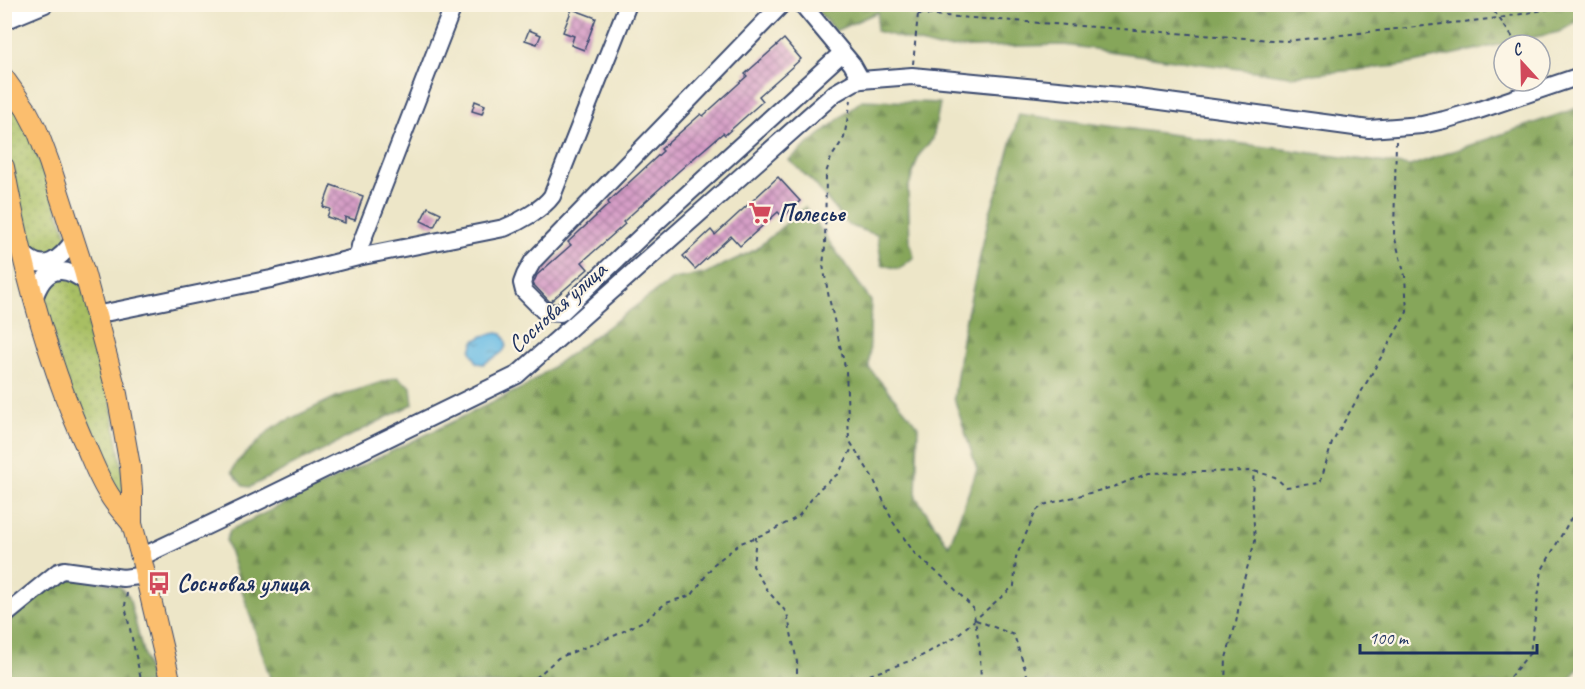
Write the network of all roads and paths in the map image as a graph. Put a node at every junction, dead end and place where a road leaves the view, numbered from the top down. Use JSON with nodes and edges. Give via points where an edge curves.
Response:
{"nodes":[{"id":1,"x":45,"y":4,"type":"edge"},
{"id":2,"x":454,"y":4,"type":"edge"},
{"id":3,"x":628,"y":4,"type":"edge"},
{"id":4,"x":782,"y":4,"type":"edge"},
{"id":5,"x":802,"y":4,"type":"edge"},
{"id":6,"x":924,"y":4,"type":"edge"},
{"id":7,"x":1489,"y":4,"type":"edge"},
{"id":8,"x":1577,"y":4,"type":"edge"},
{"id":9,"x":918,"y":14,"type":"junction"},
{"id":10,"x":1498,"y":18,"type":"junction"},
{"id":11,"x":4,"y":21,"type":"edge"},
{"id":12,"x":1509,"y":33,"type":"edge"},
{"id":13,"x":842,"y":53,"type":"junction"},
{"id":14,"x":912,"y":76,"type":"junction"},
{"id":15,"x":1581,"y":76,"type":"edge"},
{"id":16,"x":4,"y":78,"type":"edge"},
{"id":17,"x":860,"y":80,"type":"junction"},
{"id":18,"x":1396,"y":128,"type":"junction"},
{"id":19,"x":4,"y":167,"type":"edge"},
{"id":20,"x":74,"y":240,"type":"junction"},
{"id":21,"x":23,"y":253,"type":"junction"},
{"id":22,"x":358,"y":257,"type":"junction"},
{"id":23,"x":87,"y":283,"type":"junction"},
{"id":24,"x":34,"y":299,"type":"junction"},
{"id":25,"x":95,"y":315,"type":"junction"},
{"id":26,"x":853,"y":446,"type":"junction"},
{"id":27,"x":1254,"y":471,"type":"junction"},
{"id":28,"x":1581,"y":502,"type":"edge"},
{"id":29,"x":132,"y":524,"type":"junction"},
{"id":30,"x":756,"y":537,"type":"junction"},
{"id":31,"x":139,"y":570,"type":"junction"},
{"id":32,"x":4,"y":615,"type":"edge"},
{"id":33,"x":975,"y":620,"type":"junction"},
{"id":34,"x":142,"y":684,"type":"edge"},
{"id":35,"x":171,"y":684,"type":"edge"},
{"id":36,"x":529,"y":684,"type":"edge"},
{"id":37,"x":797,"y":684,"type":"edge"},
{"id":38,"x":844,"y":684,"type":"edge"},
{"id":39,"x":981,"y":684,"type":"edge"},
{"id":40,"x":1030,"y":684,"type":"edge"},
{"id":41,"x":1225,"y":684,"type":"edge"},
{"id":42,"x":1504,"y":684,"type":"edge"}],
"edges":[{"from":1,"to":11,"type":"street"},
{"from":2,"to":22,"type":"street"},
{"from":3,"to":22,"type":"street","via":[[548,201],[504,228]]},
{"from":4,"to":13,"type":"street","via":[[533,261],[522,283],[524,291],[545,312],[563,311]]},
{"from":5,"to":13,"type":"street"},
{"from":6,"to":9,"type":"path"},
{"from":7,"to":10,"type":"path"},
{"from":8,"to":10,"type":"path"},
{"from":9,"to":10,"type":"path","via":[[1285,41]]},
{"from":9,"to":14,"type":"path"},
{"from":10,"to":12,"type":"path"},
{"from":13,"to":17,"type":"street"},
{"from":14,"to":17,"type":"street"},
{"from":14,"to":18,"type":"street","via":[[1131,97],[1370,129]]},
{"from":15,"to":18,"type":"street","via":[[1460,116]]},
{"from":16,"to":20,"type":"main road","via":[[37,130]]},
{"from":17,"to":26,"type":"path","via":[[844,138],[826,173],[823,265],[846,371],[849,440]]},
{"from":17,"to":31,"type":"street","name":"Сосновая улица","via":[[826,100],[517,375],[261,501]]},
{"from":18,"to":27,"type":"path","via":[[1394,235],[1405,276],[1407,312],[1332,443],[1320,483],[1286,487],[1275,477]]},
{"from":19,"to":21,"type":"main road"},
{"from":20,"to":21,"type":"street","via":[[51,262],[33,262]]},
{"from":20,"to":23,"type":"main road"},
{"from":21,"to":24,"type":"main road"},
{"from":22,"to":25,"type":"street"},
{"from":23,"to":24,"type":"street","via":[[73,273],[58,271],[43,281]]},
{"from":23,"to":25,"type":"main road"},
{"from":24,"to":29,"type":"main road","via":[[68,407],[99,477]]},
{"from":25,"to":29,"type":"main road","via":[[125,435],[132,482]]},
{"from":26,"to":30,"type":"path","via":[[839,473],[819,489],[798,517]]},
{"from":26,"to":33,"type":"path","via":[[893,522],[915,554],[973,608]]},
{"from":27,"to":33,"type":"path","via":[[1149,473],[1043,505],[1036,511],[1016,557],[1014,586]]},
{"from":27,"to":41,"type":"path","via":[[1255,541],[1226,658]]},
{"from":28,"to":42,"type":"path","via":[[1542,570],[1530,653]]},
{"from":29,"to":31,"type":"main road"},
{"from":30,"to":36,"type":"path","via":[[741,543],[714,564],[692,595],[666,603],[616,635],[558,658]]},
{"from":30,"to":37,"type":"path","via":[[753,566],[787,614],[797,662]]},
{"from":31,"to":32,"type":"street","via":[[64,570]]},
{"from":31,"to":34,"type":"path","via":[[125,606]]},
{"from":31,"to":35,"type":"main road"},
{"from":33,"to":38,"type":"path","via":[[955,637],[918,658]]},
{"from":33,"to":39,"type":"path"},
{"from":33,"to":40,"type":"path","via":[[1014,635]]}]}
